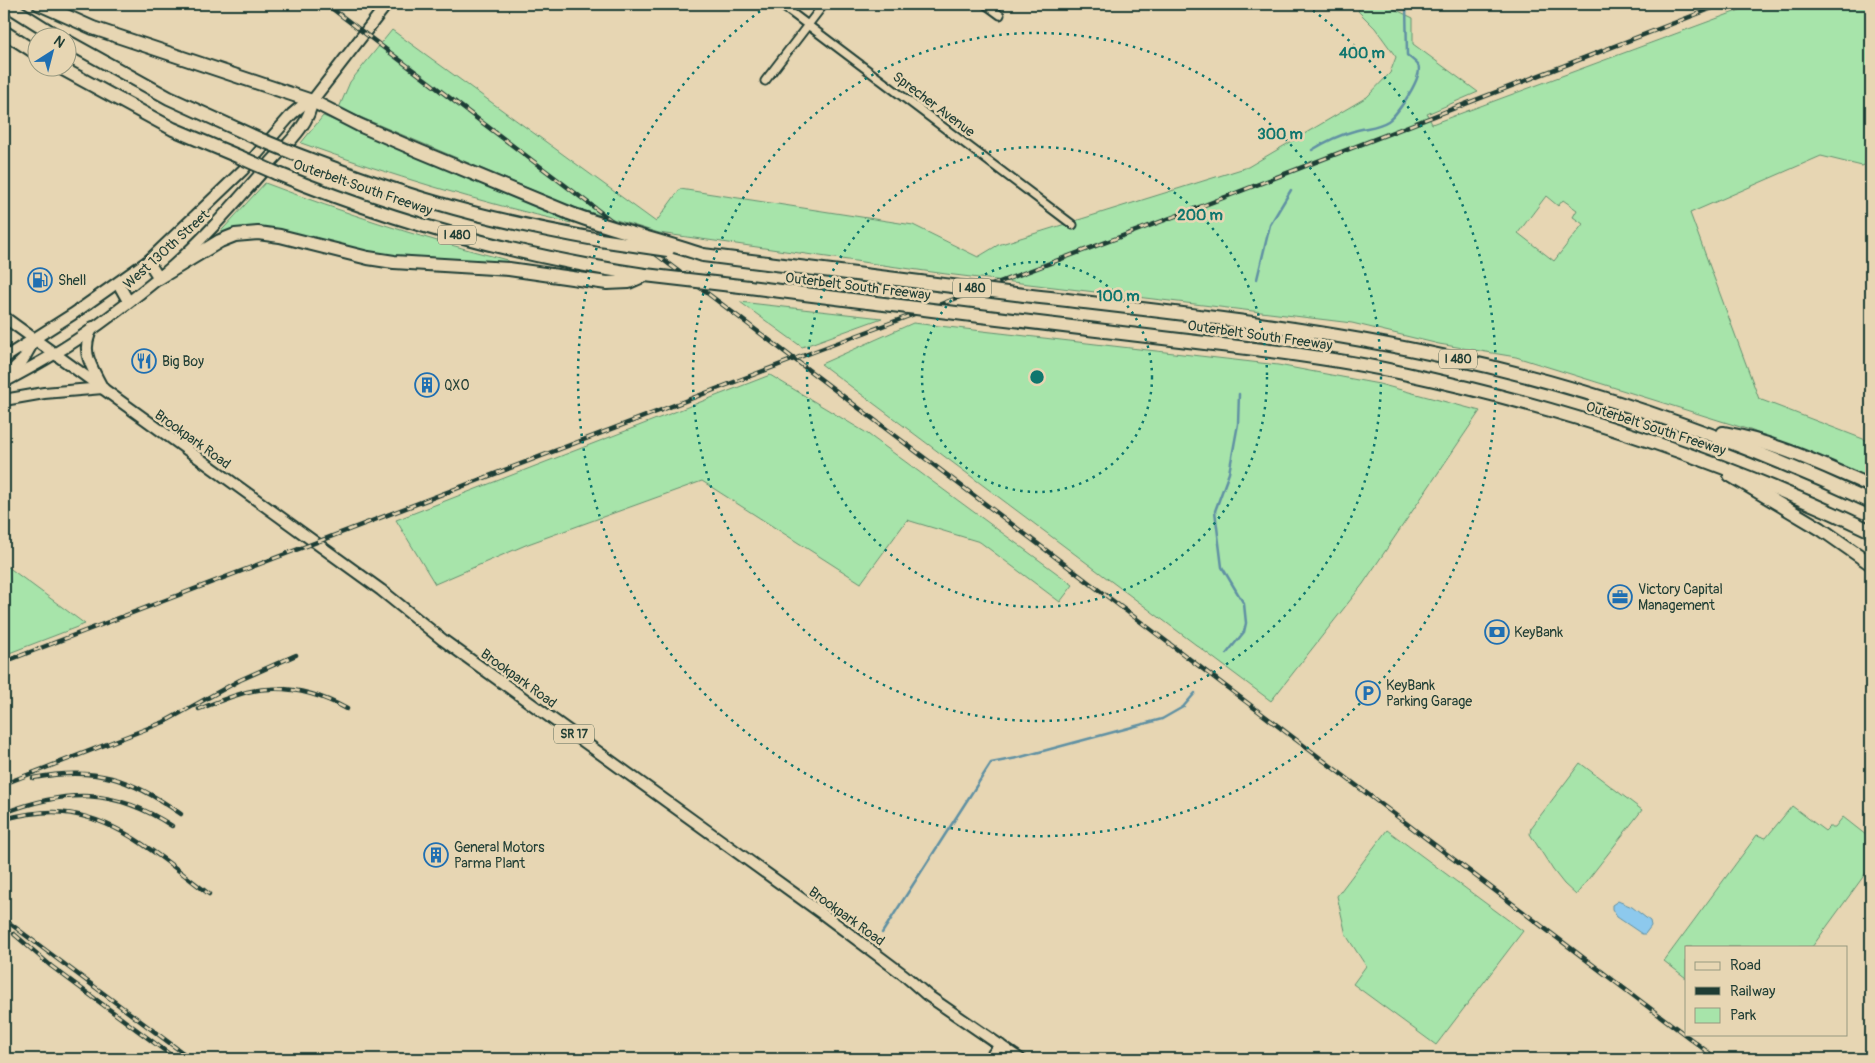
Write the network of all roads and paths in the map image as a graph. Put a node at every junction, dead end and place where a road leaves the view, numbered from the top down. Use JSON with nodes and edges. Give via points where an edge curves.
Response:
{"nodes":[{"id":1,"x":6,"y":4,"type":"edge"},
{"id":2,"x":39,"y":4,"type":"edge"},
{"id":3,"x":387,"y":4,"type":"edge"},
{"id":4,"x":780,"y":4,"type":"edge"},
{"id":5,"x":824,"y":4,"type":"edge"},
{"id":6,"x":985,"y":4,"type":"edge"},
{"id":7,"x":1000,"y":15,"type":"dead end"},
{"id":8,"x":808,"y":25,"type":"junction"},
{"id":9,"x":44,"y":28,"type":"edge"},
{"id":10,"x":4,"y":32,"type":"edge"},
{"id":11,"x":28,"y":48,"type":"edge"},
{"id":12,"x":78,"y":48,"type":"edge"},
{"id":13,"x":78,"y":78,"type":"edge"},
{"id":14,"x":765,"y":81,"type":"dead end"},
{"id":15,"x":312,"y":101,"type":"junction"},
{"id":16,"x":1073,"y":225,"type":"dead end"},
{"id":17,"x":705,"y":256,"type":"junction"},
{"id":18,"x":148,"y":261,"type":"junction"},
{"id":19,"x":645,"y":275,"type":"junction"},
{"id":20,"x":159,"y":278,"type":"junction"},
{"id":21,"x":118,"y":283,"type":"junction"},
{"id":22,"x":128,"y":301,"type":"junction"},
{"id":23,"x":4,"y":318,"type":"edge"},
{"id":24,"x":93,"y":327,"type":"junction"},
{"id":25,"x":35,"y":339,"type":"junction"},
{"id":26,"x":55,"y":354,"type":"junction"},
{"id":27,"x":4,"y":358,"type":"edge"},
{"id":28,"x":4,"y":378,"type":"edge"},
{"id":29,"x":4,"y":382,"type":"edge"},
{"id":30,"x":103,"y":388,"type":"junction"},
{"id":31,"x":4,"y":400,"type":"edge"},
{"id":32,"x":1692,"y":427,"type":"junction"},
{"id":33,"x":1722,"y":466,"type":"junction"},
{"id":34,"x":1871,"y":486,"type":"edge"},
{"id":35,"x":1871,"y":502,"type":"edge"},
{"id":36,"x":1871,"y":530,"type":"edge"},
{"id":37,"x":1871,"y":564,"type":"edge"},
{"id":38,"x":1000,"y":1045,"type":"junction"},
{"id":39,"x":989,"y":1059,"type":"edge"},
{"id":40,"x":1020,"y":1059,"type":"edge"}],
"edges":[{"from":1,"to":9,"type":"highway"},
{"from":2,"to":15,"type":"highway","via":[[93,28]]},
{"from":3,"to":15,"type":"main road","name":"West 130th Street"},
{"from":4,"to":8,"type":"street","name":"Sprecher Avenue"},
{"from":5,"to":8,"type":"street"},
{"from":6,"to":7,"type":"street"},
{"from":8,"to":14,"type":"street"},
{"from":8,"to":16,"type":"street","name":"Sprecher Avenue"},
{"from":10,"to":11,"type":"highway"},
{"from":12,"to":17,"type":"highway","name":"Outerbelt South Freeway","number":"I 480","bridge":true,"via":[[169,98],[259,139],[373,182],[515,224]]},
{"from":13,"to":19,"type":"highway","name":"Outerbelt South Freeway","number":"I 480","bridge":true,"via":[[173,129],[312,188],[411,222],[491,244]]},
{"from":15,"to":17,"type":"highway","bridge":true,"via":[[359,125],[569,213]]},
{"from":15,"to":18,"type":"main road","name":"West 130th Street","via":[[292,114],[243,170]]},
{"from":15,"to":20,"type":"main road","name":"West 130th Street","via":[[308,116],[292,138],[236,203]]},
{"from":17,"to":32,"type":"highway","name":"Outerbelt South Freeway","number":"I 480","bridge":true,"via":[[1289,328],[1396,346],[1539,379]]},
{"from":18,"to":20,"type":"main road"},
{"from":18,"to":21,"type":"main road","name":"West 130th Street"},
{"from":19,"to":20,"type":"highway","via":[[629,282],[607,283],[509,269],[394,262],[258,233],[236,235],[220,241]]},
{"from":19,"to":33,"type":"highway","name":"Outerbelt South Freeway","number":"I 480","bridge":true,"via":[[1263,350],[1396,372],[1556,411]]},
{"from":20,"to":22,"type":"main road","name":"West 130th Street"},
{"from":21,"to":22,"type":"main road"},
{"from":21,"to":25,"type":"main road","name":"West 130th Street"},
{"from":22,"to":24,"type":"main road","name":"West 130th Street"},
{"from":23,"to":25,"type":"main road","name":"Brookpark Road","number":"SR 17"},
{"from":24,"to":26,"type":"main road","name":"West 130th Street"},
{"from":24,"to":30,"type":"main road","via":[[86,346],[90,363]]},
{"from":25,"to":26,"type":"main road","name":"Brookpark Road","number":"SR 17"},
{"from":25,"to":27,"type":"main road","name":"West 130th Street"},
{"from":25,"to":28,"type":"main road","via":[[23,360]]},
{"from":26,"to":29,"type":"main road","name":"West 130th Street"},
{"from":26,"to":30,"type":"main road","name":"Brookpark Road","number":"SR 17"},
{"from":30,"to":31,"type":"main road"},
{"from":30,"to":38,"type":"main road","name":"Brookpark Road","number":"SR 17","via":[[381,590],[443,640],[824,915],[927,995]]},
{"from":32,"to":34,"type":"highway","via":[[1754,439]]},
{"from":32,"to":35,"type":"highway","name":"Outerbelt South Freeway","number":"I 480","via":[[1792,466]]},
{"from":33,"to":36,"type":"highway","name":"Outerbelt South Freeway","number":"I 480"},
{"from":33,"to":37,"type":"highway","via":[[1738,481],[1821,529]]},
{"from":38,"to":39,"type":"main road"},
{"from":38,"to":40,"type":"main road","name":"Brookpark Road","number":"SR 17"}]}
